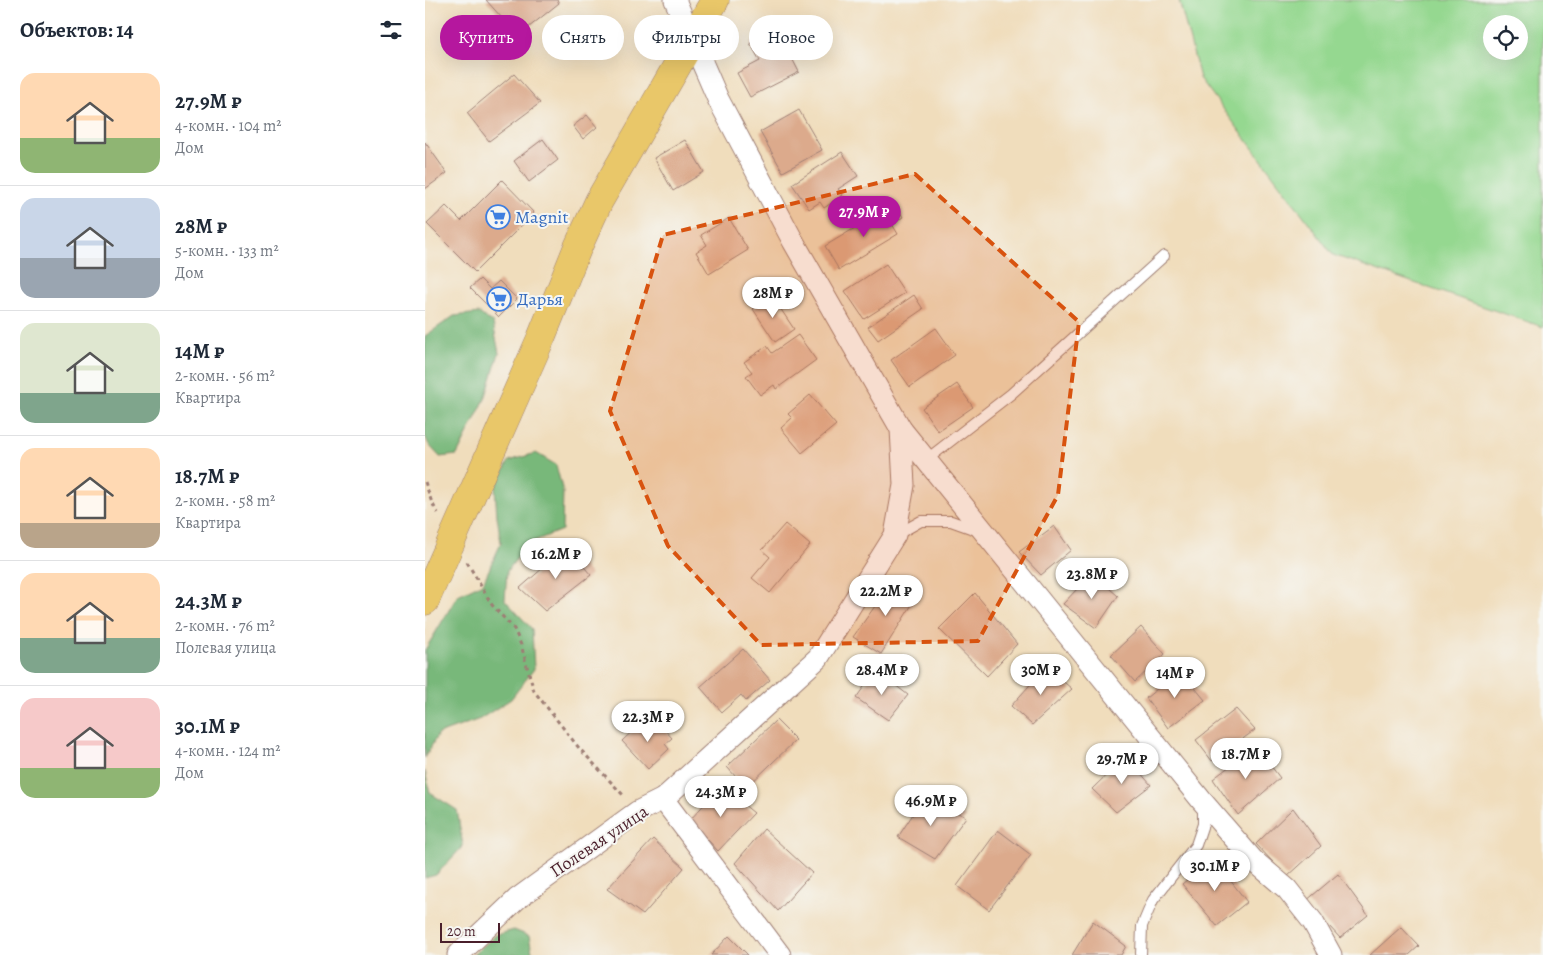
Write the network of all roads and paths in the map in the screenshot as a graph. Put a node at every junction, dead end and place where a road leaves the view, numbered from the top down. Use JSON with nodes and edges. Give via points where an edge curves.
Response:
{"nodes":[{"id":1,"x":675,"y":0,"type":"edge"},
{"id":2,"x":715,"y":0,"type":"edge"},
{"id":3,"x":681,"y":15,"type":"edge"},
{"id":4,"x":707,"y":15,"type":"edge"},
{"id":5,"x":681,"y":60,"type":"edge"},
{"id":6,"x":700,"y":60,"type":"edge"},
{"id":7,"x":1164,"y":256,"type":"dead end"},
{"id":8,"x":901,"y":428,"type":"junction"},
{"id":9,"x":926,"y":460,"type":"junction"},
{"id":10,"x":987,"y":534,"type":"junction"},
{"id":11,"x":895,"y":535,"type":"junction"},
{"id":12,"x":454,"y":538,"type":"junction"},
{"id":13,"x":425,"y":602,"type":"edge"},
{"id":14,"x":663,"y":799,"type":"junction"},
{"id":15,"x":1202,"y":801,"type":"junction"},
{"id":16,"x":637,"y":812,"type":"junction"},
{"id":17,"x":457,"y":955,"type":"edge"},
{"id":18,"x":780,"y":955,"type":"edge"},
{"id":19,"x":1141,"y":955,"type":"edge"},
{"id":20,"x":1331,"y":955,"type":"edge"}],
"edges":[{"from":1,"to":3,"type":"street"},
{"from":2,"to":4,"type":"main road"},
{"from":5,"to":12,"type":"main road","via":[[599,201]]},
{"from":6,"to":8,"type":"street","via":[[717,99],[793,241]]},
{"from":7,"to":9,"type":"lane","via":[[1011,394]]},
{"from":8,"to":9,"type":"street"},
{"from":8,"to":11,"type":"street","via":[[904,485]]},
{"from":9,"to":10,"type":"street"},
{"from":10,"to":11,"type":"lane","via":[[951,521],[921,521]]},
{"from":10,"to":15,"type":"street"},
{"from":11,"to":14,"type":"street","via":[[818,658]]},
{"from":12,"to":13,"type":"main road"},
{"from":12,"to":16,"type":"path","via":[[492,605],[514,629],[535,691],[579,748]]},
{"from":14,"to":16,"type":"street","name":"Полевая улица"},
{"from":14,"to":18,"type":"street","name":"Полевая улица"},
{"from":15,"to":19,"type":"lane","via":[[1203,824],[1196,845],[1153,900],[1142,926]]},
{"from":15,"to":20,"type":"street","via":[[1253,860],[1287,889],[1313,922]]},
{"from":16,"to":17,"type":"street","name":"Полевая улица","via":[[517,899]]}]}
